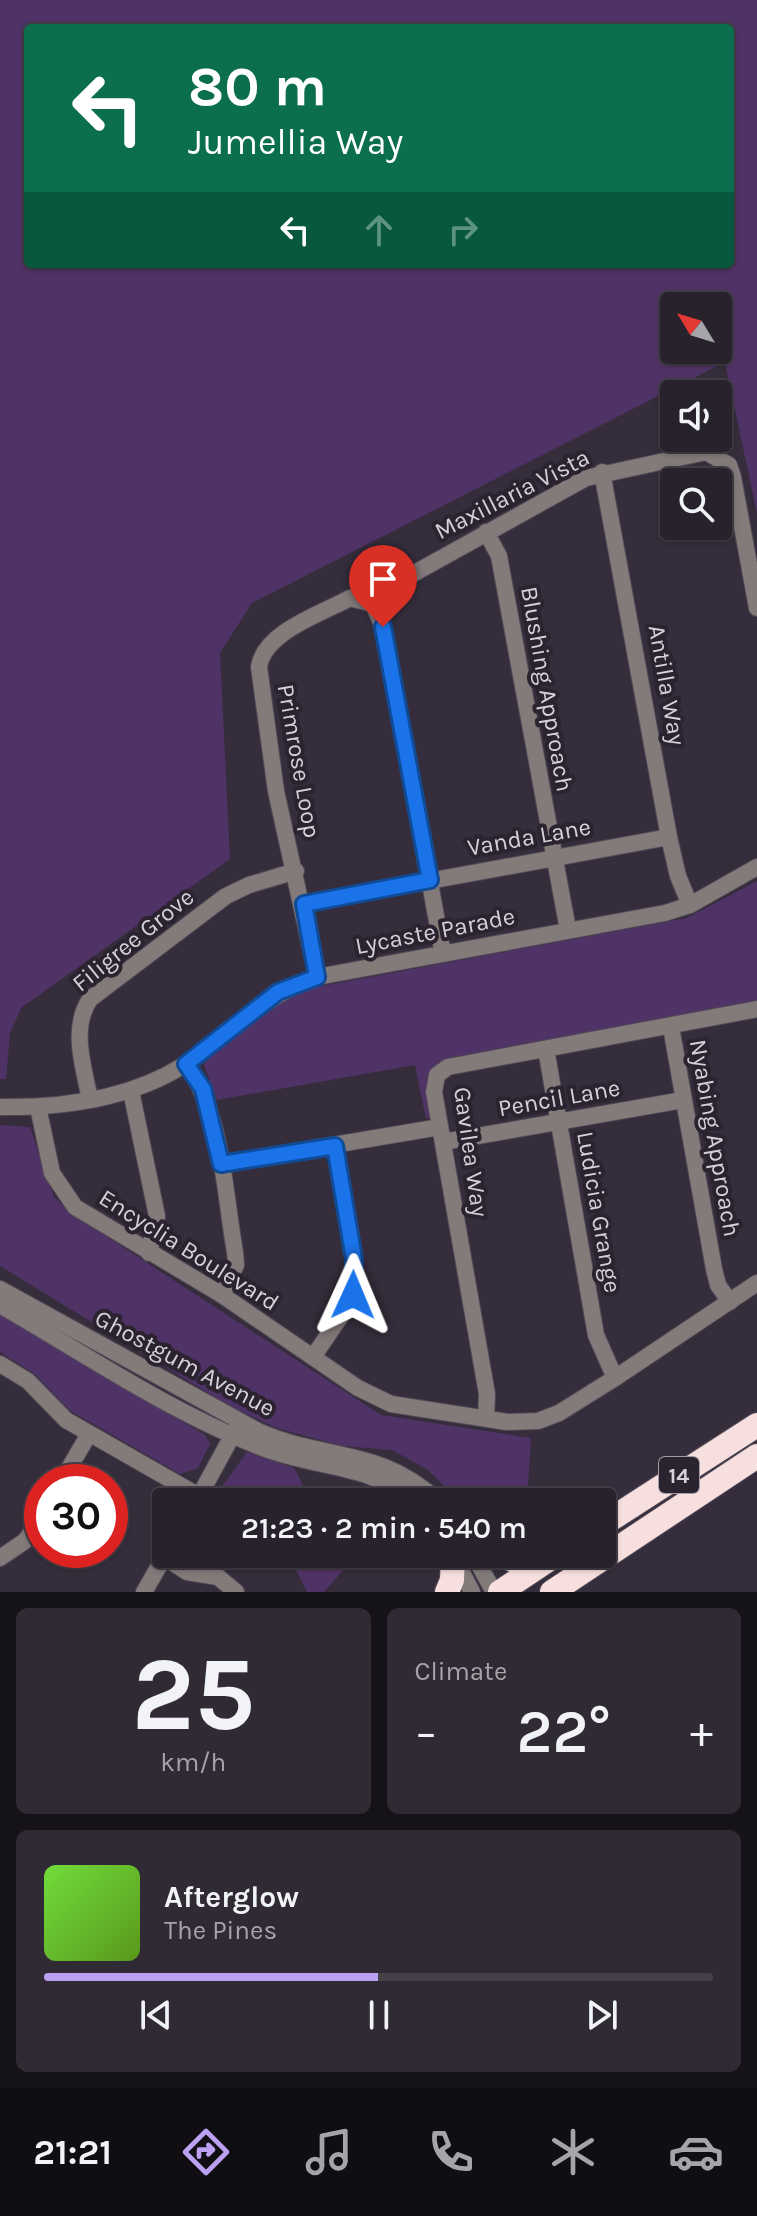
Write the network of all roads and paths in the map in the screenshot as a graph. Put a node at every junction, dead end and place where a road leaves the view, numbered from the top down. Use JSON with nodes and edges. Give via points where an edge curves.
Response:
{"nodes":[{"id":1,"x":602,"y":472,"type":"junction"},
{"id":2,"x":486,"y":532,"type":"junction"},
{"id":3,"x":373,"y":604,"type":"junction"},
{"id":4,"x":757,"y":608,"type":"edge"},
{"id":5,"x":669,"y":837,"type":"junction"},
{"id":6,"x":553,"y":857,"type":"junction"},
{"id":7,"x":757,"y":867,"type":"edge"},
{"id":8,"x":296,"y":871,"type":"junction"},
{"id":9,"x":430,"y":880,"type":"junction"},
{"id":10,"x":304,"y":904,"type":"junction"},
{"id":11,"x":690,"y":905,"type":"junction"},
{"id":12,"x":568,"y":930,"type":"junction"},
{"id":13,"x":443,"y":954,"type":"junction"},
{"id":14,"x":317,"y":977,"type":"junction"},
{"id":15,"x":757,"y":1009,"type":"edge"},
{"id":16,"x":671,"y":1027,"type":"junction"},
{"id":17,"x":546,"y":1049,"type":"junction"},
{"id":18,"x":186,"y":1064,"type":"junction"},
{"id":19,"x":131,"y":1091,"type":"junction"},
{"id":20,"x":90,"y":1100,"type":"junction"},
{"id":21,"x":683,"y":1100,"type":"junction"},
{"id":22,"x":0,"y":1107,"type":"edge"},
{"id":23,"x":38,"y":1107,"type":"junction"},
{"id":24,"x":560,"y":1122,"type":"junction"},
{"id":25,"x":442,"y":1134,"type":"junction"},
{"id":26,"x":335,"y":1146,"type":"junction"},
{"id":27,"x":221,"y":1164,"type":"junction"},
{"id":28,"x":149,"y":1253,"type":"junction"},
{"id":29,"x":757,"y":1283,"type":"edge"},
{"id":30,"x":0,"y":1289,"type":"edge"},
{"id":31,"x":222,"y":1295,"type":"junction"},
{"id":32,"x":730,"y":1302,"type":"junction"},
{"id":33,"x":0,"y":1305,"type":"edge"},
{"id":34,"x":313,"y":1357,"type":"junction"},
{"id":35,"x":0,"y":1364,"type":"edge"},
{"id":36,"x":615,"y":1378,"type":"junction"},
{"id":37,"x":486,"y":1418,"type":"junction"},
{"id":38,"x":757,"y":1425,"type":"edge"},
{"id":39,"x":236,"y":1428,"type":"junction"},
{"id":40,"x":89,"y":1434,"type":"junction"},
{"id":41,"x":757,"y":1456,"type":"edge"},
{"id":42,"x":72,"y":1464,"type":"edge"},
{"id":43,"x":179,"y":1488,"type":"edge"},
{"id":44,"x":203,"y":1488,"type":"edge"},
{"id":45,"x":395,"y":1488,"type":"edge"},
{"id":46,"x":423,"y":1488,"type":"edge"},
{"id":47,"x":616,"y":1516,"type":"edge"},
{"id":48,"x":24,"y":1542,"type":"edge"},
{"id":49,"x":0,"y":1558,"type":"edge"},
{"id":50,"x":158,"y":1568,"type":"edge"},
{"id":51,"x":182,"y":1568,"type":"edge"},
{"id":52,"x":452,"y":1568,"type":"edge"},
{"id":53,"x":460,"y":1568,"type":"edge"},
{"id":54,"x":481,"y":1568,"type":"edge"},
{"id":55,"x":535,"y":1568,"type":"edge"},
{"id":56,"x":144,"y":1592,"type":"edge"},
{"id":57,"x":236,"y":1592,"type":"edge"},
{"id":58,"x":447,"y":1592,"type":"edge"},
{"id":59,"x":472,"y":1592,"type":"edge"},
{"id":60,"x":494,"y":1592,"type":"edge"},
{"id":61,"x":500,"y":1592,"type":"edge"},
{"id":62,"x":552,"y":1592,"type":"edge"}],
"edges":[{"from":1,"to":2,"type":"street","name":"Maxillaria Vista"},
{"from":1,"to":4,"type":"street","name":"Maxillaria Vista","via":[[706,452],[720,457],[733,477]]},
{"from":1,"to":5,"type":"street","name":"Antilla Way"},
{"from":2,"to":3,"type":"street","name":"Maxillaria Vista","via":[[393,585]]},
{"from":2,"to":6,"type":"street","name":"Blushing Approach","via":[[499,556]]},
{"from":3,"to":8,"type":"street","name":"Primrose Loop","via":[[350,598],[272,642],[261,654],[264,724]]},
{"from":3,"to":9,"type":"street","via":[[383,627]]},
{"from":5,"to":6,"type":"street","name":"Vanda Lane"},
{"from":5,"to":11,"type":"street","name":"Antilla Way"},
{"from":6,"to":9,"type":"street","name":"Vanda Lane"},
{"from":6,"to":12,"type":"street","name":"Blushing Approach"},
{"from":7,"to":11,"type":"street","name":"Lycaste Parade"},
{"from":8,"to":10,"type":"street","name":"Primrose Loop"},
{"from":8,"to":20,"type":"street","name":"Filigree Grove","via":[[226,896],[90,999],[78,1028]]},
{"from":9,"to":10,"type":"street","name":"Vanda Lane"},
{"from":9,"to":13,"type":"street"},
{"from":10,"to":14,"type":"street","name":"Primrose Loop"},
{"from":11,"to":12,"type":"street","name":"Lycaste Parade"},
{"from":12,"to":13,"type":"street","name":"Lycaste Parade"},
{"from":13,"to":14,"type":"street","name":"Lycaste Parade"},
{"from":14,"to":18,"type":"street","name":"Lycaste Parade","via":[[278,992]]},
{"from":15,"to":16,"type":"street","name":"Gavilea Way"},
{"from":16,"to":17,"type":"street","name":"Gavilea Way"},
{"from":16,"to":21,"type":"street","name":"Nyabing Approach"},
{"from":17,"to":24,"type":"street","name":"Ludicia Grange"},
{"from":17,"to":25,"type":"street","name":"Gavilea Way","via":[[448,1067],[437,1075],[434,1092]]},
{"from":18,"to":19,"type":"street","name":"Lycaste Parade"},
{"from":18,"to":27,"type":"street","via":[[203,1089]]},
{"from":19,"to":20,"type":"street","name":"Lycaste Parade"},
{"from":19,"to":28,"type":"street","via":[[157,1216]]},
{"from":20,"to":23,"type":"street","name":"Lycaste Parade"},
{"from":21,"to":24,"type":"street","name":"Pencil Lane"},
{"from":21,"to":32,"type":"street","name":"Nyabing Approach","via":[[714,1269]]},
{"from":22,"to":23,"type":"street","name":"Lycaste Parade"},
{"from":23,"to":28,"type":"street","name":"Encyclia Boulevard","via":[[48,1163],[58,1186],[75,1207]]},
{"from":24,"to":25,"type":"street","name":"Pencil Lane"},
{"from":24,"to":36,"type":"street","name":"Ludicia Grange","via":[[596,1335]]},
{"from":25,"to":26,"type":"street","name":"Pencil Lane"},
{"from":25,"to":37,"type":"street","name":"Gavilea Way","via":[[487,1394]]},
{"from":26,"to":27,"type":"street","name":"Pencil Lane"},
{"from":26,"to":34,"type":"street","via":[[356,1278],[347,1307]]},
{"from":27,"to":31,"type":"street","via":[[236,1265]]},
{"from":28,"to":31,"type":"street","name":"Encyclia Boulevard"},
{"from":29,"to":32,"type":"street","name":"Encyclia Boulevard"},
{"from":30,"to":39,"type":"street","name":"Ghostgum Avenue"},
{"from":31,"to":34,"type":"street","name":"Encyclia Boulevard"},
{"from":32,"to":36,"type":"street","name":"Encyclia Boulevard"},
{"from":33,"to":39,"type":"street","name":"Ghostgum Avenue","via":[[209,1425]]},
{"from":34,"to":37,"type":"street","name":"Encyclia Boulevard","via":[[391,1404]]},
{"from":35,"to":40,"type":"street"},
{"from":36,"to":37,"type":"street","name":"Encyclia Boulevard","via":[[538,1421]]},
{"from":38,"to":47,"type":"highway","number":"14"},
{"from":39,"to":44,"type":"street"},
{"from":39,"to":45,"type":"street","name":"Ghostgum Avenue","via":[[265,1449],[374,1475]]},
{"from":39,"to":46,"type":"street","name":"Ghostgum Avenue","via":[[384,1464]]},
{"from":40,"to":42,"type":"street"},
{"from":40,"to":43,"type":"street"},
{"from":41,"to":62,"type":"highway","number":"14"},
{"from":48,"to":49,"type":"street"},
{"from":50,"to":56,"type":"street"},
{"from":51,"to":57,"type":"street","via":[[218,1577]]},
{"from":52,"to":58,"type":"highway"},
{"from":53,"to":59,"type":"street"},
{"from":54,"to":60,"type":"street"},
{"from":55,"to":61,"type":"highway"}]}
